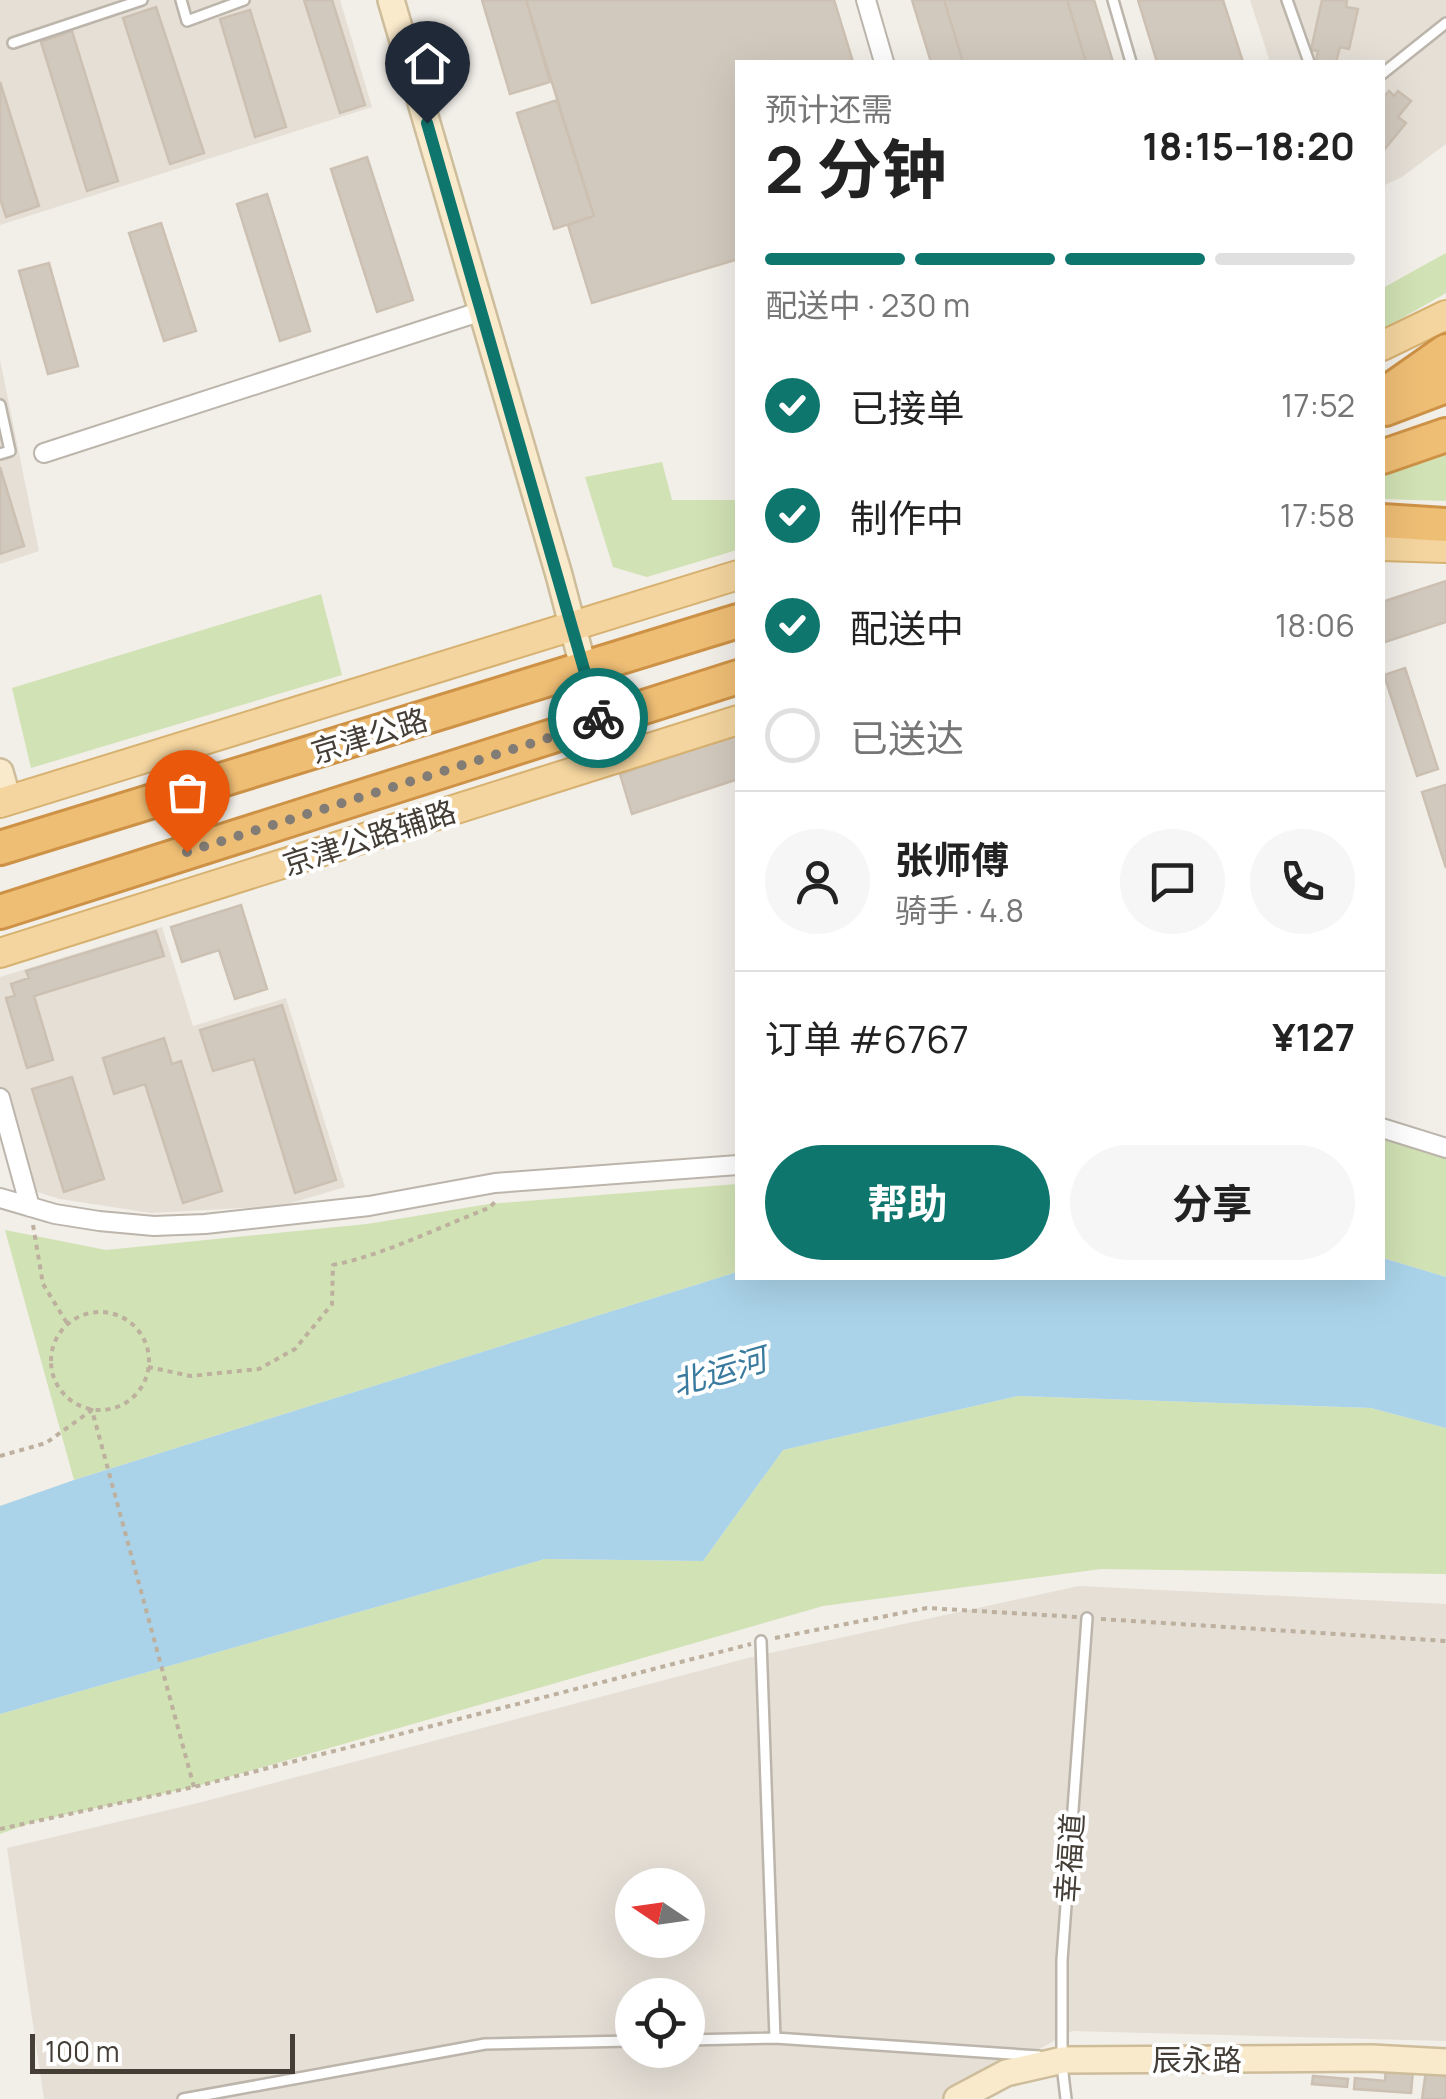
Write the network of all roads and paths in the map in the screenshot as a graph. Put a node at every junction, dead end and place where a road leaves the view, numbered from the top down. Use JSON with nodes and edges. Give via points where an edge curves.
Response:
{"nodes":[{"id":1,"x":142,"y":0,"type":"edge"},
{"id":2,"x":181,"y":0,"type":"edge"},
{"id":3,"x":244,"y":0,"type":"edge"},
{"id":4,"x":391,"y":0,"type":"edge"},
{"id":5,"x":866,"y":0,"type":"edge"},
{"id":6,"x":1112,"y":0,"type":"edge"},
{"id":7,"x":1288,"y":0,"type":"edge"},
{"id":8,"x":1446,"y":24,"type":"edge"},
{"id":9,"x":13,"y":43,"type":"dead end"},
{"id":10,"x":883,"y":60,"type":"edge"},
{"id":11,"x":1130,"y":60,"type":"edge"},
{"id":12,"x":1308,"y":60,"type":"edge"},
{"id":13,"x":1385,"y":72,"type":"edge"},
{"id":14,"x":482,"y":312,"type":"junction"},
{"id":15,"x":1446,"y":315,"type":"edge"},
{"id":16,"x":1385,"y":345,"type":"edge"},
{"id":17,"x":1446,"y":351,"type":"edge"},
{"id":18,"x":1446,"y":386,"type":"edge"},
{"id":19,"x":1385,"y":394,"type":"edge"},
{"id":20,"x":0,"y":405,"type":"edge"},
{"id":21,"x":1385,"y":409,"type":"edge"},
{"id":22,"x":1446,"y":436,"type":"edge"},
{"id":23,"x":44,"y":453,"type":"dead end"},
{"id":24,"x":0,"y":454,"type":"edge"},
{"id":25,"x":1385,"y":456,"type":"edge"},
{"id":26,"x":1385,"y":521,"type":"edge"},
{"id":27,"x":1446,"y":525,"type":"edge"},
{"id":28,"x":1385,"y":546,"type":"edge"},
{"id":29,"x":1446,"y":548,"type":"edge"},
{"id":30,"x":735,"y":576,"type":"edge"},
{"id":31,"x":735,"y":622,"type":"edge"},
{"id":32,"x":573,"y":628,"type":"junction"},
{"id":33,"x":586,"y":669,"type":"junction"},
{"id":34,"x":735,"y":678,"type":"edge"},
{"id":35,"x":735,"y":687,"type":"edge"},
{"id":36,"x":676,"y":698,"type":"junction"},
{"id":37,"x":735,"y":721,"type":"edge"},
{"id":38,"x":599,"y":722,"type":"junction"},
{"id":39,"x":608,"y":761,"type":"junction"},
{"id":40,"x":0,"y":772,"type":"edge"},
{"id":41,"x":4,"y":802,"type":"edge"},
{"id":42,"x":0,"y":848,"type":"edge"},
{"id":43,"x":0,"y":912,"type":"edge"},
{"id":44,"x":0,"y":953,"type":"edge"},
{"id":45,"x":0,"y":1098,"type":"edge"},
{"id":46,"x":1385,"y":1129,"type":"edge"},
{"id":47,"x":1446,"y":1148,"type":"edge"},
{"id":48,"x":735,"y":1165,"type":"edge"},
{"id":49,"x":515,"y":1182,"type":"junction"},
{"id":50,"x":0,"y":1198,"type":"edge"},
{"id":51,"x":30,"y":1207,"type":"junction"},
{"id":52,"x":67,"y":1323,"type":"junction"},
{"id":53,"x":148,"y":1367,"type":"junction"},
{"id":54,"x":92,"y":1410,"type":"junction"},
{"id":55,"x":0,"y":1456,"type":"edge"},
{"id":56,"x":1087,"y":1618,"type":"junction"},
{"id":57,"x":760,"y":1641,"type":"junction"},
{"id":58,"x":1446,"y":1641,"type":"edge"},
{"id":59,"x":194,"y":1787,"type":"junction"},
{"id":60,"x":0,"y":1828,"type":"edge"},
{"id":61,"x":775,"y":2038,"type":"junction"},
{"id":62,"x":705,"y":2040,"type":"edge"},
{"id":63,"x":615,"y":2041,"type":"edge"},
{"id":64,"x":1060,"y":2062,"type":"junction"},
{"id":65,"x":1446,"y":2064,"type":"edge"},
{"id":66,"x":184,"y":2099,"type":"edge"},
{"id":67,"x":957,"y":2099,"type":"edge"},
{"id":68,"x":968,"y":2099,"type":"edge"},
{"id":69,"x":1066,"y":2099,"type":"edge"}],
"edges":[{"from":1,"to":9,"type":"lane"},
{"from":2,"to":3,"type":"lane","via":[[187,21]]},
{"from":4,"to":14,"type":"street"},
{"from":5,"to":10,"type":"street"},
{"from":6,"to":11,"type":"lane"},
{"from":7,"to":12,"type":"lane"},
{"from":8,"to":13,"type":"lane"},
{"from":14,"to":23,"type":"street"},
{"from":14,"to":32,"type":"street"},
{"from":15,"to":16,"type":"main road"},
{"from":17,"to":19,"type":"highway"},
{"from":18,"to":21,"type":"highway"},
{"from":20,"to":24,"type":"lane","via":[[10,451]]},
{"from":22,"to":25,"type":"highway"},
{"from":26,"to":27,"type":"highway"},
{"from":28,"to":29,"type":"main road"},
{"from":30,"to":32,"type":"main road"},
{"from":31,"to":33,"type":"highway","name":"京津公路"},
{"from":32,"to":33,"type":"street"},
{"from":32,"to":41,"type":"main road"},
{"from":33,"to":38,"type":"street"},
{"from":33,"to":42,"type":"highway","name":"京津公路"},
{"from":34,"to":36,"type":"highway","name":"京津公路"},
{"from":35,"to":36,"type":"highway"},
{"from":36,"to":38,"type":"highway","name":"京津公路"},
{"from":37,"to":39,"type":"main road","name":"京津公路辅路"},
{"from":38,"to":39,"type":"street"},
{"from":38,"to":43,"type":"highway","name":"京津公路"},
{"from":39,"to":44,"type":"main road","name":"京津公路辅路"},
{"from":40,"to":41,"type":"street"},
{"from":45,"to":51,"type":"street"},
{"from":46,"to":47,"type":"street"},
{"from":48,"to":49,"type":"street"},
{"from":49,"to":51,"type":"street","via":[[205,1224],[99,1222]]},
{"from":49,"to":53,"type":"path","via":[[489,1208],[366,1259],[333,1265],[332,1304],[295,1348],[259,1369],[191,1376]]},
{"from":50,"to":51,"type":"street"},
{"from":51,"to":52,"type":"path","via":[[43,1284]]},
{"from":52,"to":53,"type":"path","via":[[96,1311],[127,1319],[147,1346]]},
{"from":52,"to":54,"type":"path","via":[[51,1350],[54,1382],[76,1405]]},
{"from":53,"to":54,"type":"path","via":[[124,1404]]},
{"from":54,"to":55,"type":"path","via":[[46,1443]]},
{"from":54,"to":59,"type":"path"},
{"from":56,"to":57,"type":"path","via":[[926,1608]]},
{"from":56,"to":58,"type":"path"},
{"from":56,"to":64,"type":"lane","name":"幸福道"},
{"from":57,"to":59,"type":"path"},
{"from":57,"to":61,"type":"lane"},
{"from":59,"to":60,"type":"path"},
{"from":61,"to":62,"type":"lane"},
{"from":61,"to":64,"type":"lane","via":[[996,2051]]},
{"from":63,"to":66,"type":"lane","via":[[484,2044]]},
{"from":64,"to":65,"type":"street","name":"辰永路"},
{"from":64,"to":67,"type":"street","name":"辰永路","via":[[1006,2072]]},
{"from":64,"to":68,"type":"street","name":"辰永路","via":[[1016,2074]]},
{"from":64,"to":69,"type":"lane","name":"幸福道"}]}
